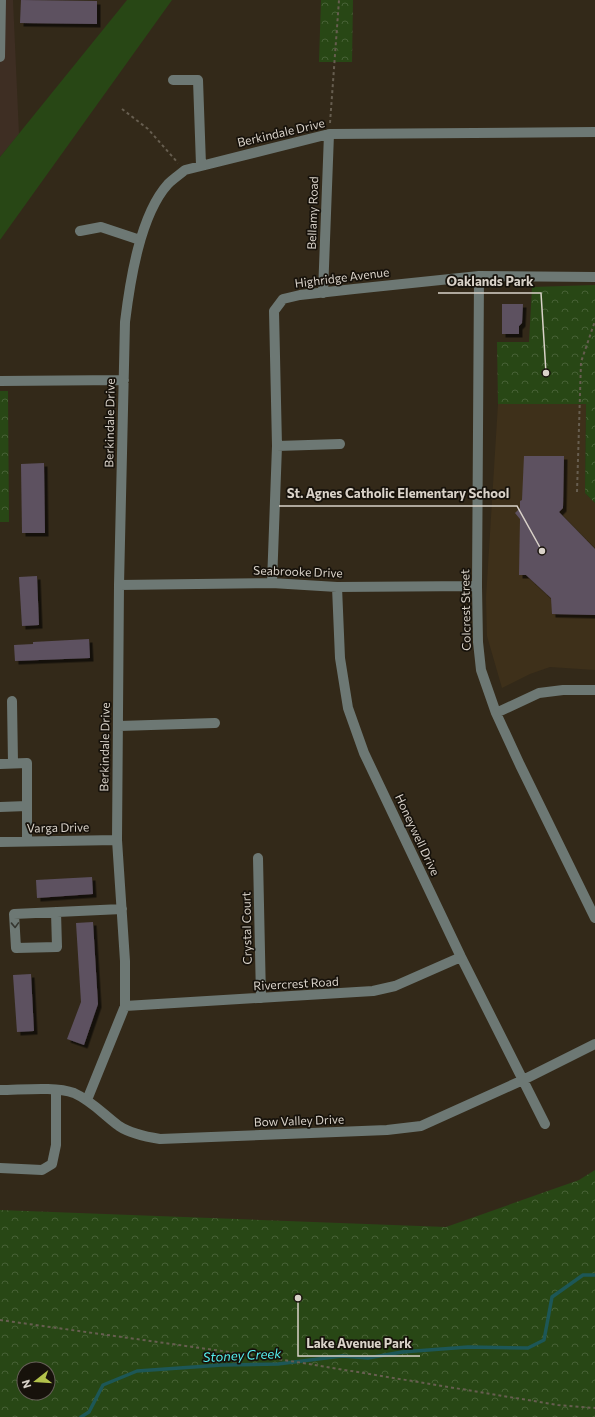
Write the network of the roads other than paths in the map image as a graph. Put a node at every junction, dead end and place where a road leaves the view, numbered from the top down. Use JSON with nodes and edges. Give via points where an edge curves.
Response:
{"nodes":[{"id":1,"x":1,"y":0,"type":"edge"},
{"id":2,"x":0,"y":57,"type":"edge"},
{"id":3,"x":173,"y":80,"type":"dead end"},
{"id":4,"x":595,"y":132,"type":"edge"},
{"id":5,"x":330,"y":134,"type":"junction"},
{"id":6,"x":201,"y":165,"type":"junction"},
{"id":7,"x":80,"y":230,"type":"dead end"},
{"id":8,"x":140,"y":240,"type":"junction"},
{"id":9,"x":479,"y":276,"type":"junction"},
{"id":10,"x":595,"y":277,"type":"edge"},
{"id":11,"x":323,"y":293,"type":"junction"},
{"id":12,"x":124,"y":380,"type":"junction"},
{"id":13,"x":0,"y":381,"type":"edge"},
{"id":14,"x":340,"y":444,"type":"dead end"},
{"id":15,"x":277,"y":446,"type":"junction"},
{"id":16,"x":272,"y":583,"type":"junction"},
{"id":17,"x":119,"y":585,"type":"junction"},
{"id":18,"x":337,"y":586,"type":"junction"},
{"id":19,"x":477,"y":586,"type":"junction"},
{"id":20,"x":595,"y":690,"type":"edge"},
{"id":21,"x":12,"y":701,"type":"dead end"},
{"id":22,"x":496,"y":713,"type":"junction"},
{"id":23,"x":216,"y":723,"type":"dead end"},
{"id":24,"x":119,"y":726,"type":"junction"},
{"id":25,"x":0,"y":764,"type":"edge"},
{"id":26,"x":12,"y":764,"type":"junction"},
{"id":27,"x":27,"y":806,"type":"junction"},
{"id":28,"x":0,"y":807,"type":"edge"},
{"id":29,"x":117,"y":840,"type":"junction"},
{"id":30,"x":27,"y":841,"type":"junction"},
{"id":31,"x":0,"y":842,"type":"edge"},
{"id":32,"x":258,"y":858,"type":"dead end"},
{"id":33,"x":122,"y":909,"type":"junction"},
{"id":34,"x":56,"y":912,"type":"junction"},
{"id":35,"x":595,"y":918,"type":"edge"},
{"id":36,"x":461,"y":957,"type":"junction"},
{"id":37,"x":261,"y":998,"type":"junction"},
{"id":38,"x":125,"y":1006,"type":"junction"},
{"id":39,"x":595,"y":1044,"type":"edge"},
{"id":40,"x":523,"y":1080,"type":"junction"},
{"id":41,"x":0,"y":1090,"type":"edge"},
{"id":42,"x":56,"y":1090,"type":"junction"},
{"id":43,"x":87,"y":1100,"type":"junction"},
{"id":44,"x":545,"y":1124,"type":"dead end"},
{"id":45,"x":0,"y":1168,"type":"edge"}],
"edges":[{"from":1,"to":2,"type":"street"},
{"from":3,"to":6,"type":"street","via":[[198,80]]},
{"from":4,"to":5,"type":"street","name":"Berkindale Drive"},
{"from":5,"to":6,"type":"street","name":"Berkindale Drive"},
{"from":5,"to":11,"type":"street","name":"Bellamy Road"},
{"from":6,"to":8,"type":"street","name":"Berkindale Drive","via":[[185,170],[168,184],[154,204]]},
{"from":7,"to":8,"type":"street","via":[[101,226]]},
{"from":8,"to":12,"type":"street","name":"Berkindale Drive","via":[[128,293]]},
{"from":9,"to":10,"type":"street","name":"Highridge Avenue"},
{"from":9,"to":11,"type":"street","name":"Highridge Avenue"},
{"from":9,"to":19,"type":"street","name":"Colcrest Street"},
{"from":11,"to":15,"type":"street","name":"Highridge Avenue","via":[[283,300],[274,311]]},
{"from":12,"to":13,"type":"street"},
{"from":12,"to":17,"type":"street","name":"Berkindale Drive"},
{"from":14,"to":15,"type":"street"},
{"from":15,"to":16,"type":"street","name":"Highridge Avenue"},
{"from":16,"to":17,"type":"street","name":"Seabrooke Drive"},
{"from":16,"to":18,"type":"street","name":"Seabrooke Drive"},
{"from":17,"to":24,"type":"street","name":"Berkindale Drive"},
{"from":18,"to":19,"type":"street","name":"Seabrooke Drive"},
{"from":18,"to":36,"type":"street","name":"Honeywell Drive","via":[[340,658],[348,708],[364,753]]},
{"from":19,"to":22,"type":"street","name":"Colcrest Street","via":[[481,670]]},
{"from":20,"to":22,"type":"street","via":[[539,693]]},
{"from":21,"to":26,"type":"street"},
{"from":22,"to":35,"type":"street","name":"Colcrest Street"},
{"from":23,"to":24,"type":"street"},
{"from":24,"to":29,"type":"street","name":"Berkindale Drive"},
{"from":25,"to":26,"type":"street"},
{"from":26,"to":27,"type":"street","via":[[27,763]]},
{"from":27,"to":28,"type":"street"},
{"from":27,"to":30,"type":"street"},
{"from":29,"to":30,"type":"street","name":"Varga Drive"},
{"from":29,"to":33,"type":"street","name":"Berkindale Drive"},
{"from":30,"to":31,"type":"street","name":"Varga Drive"},
{"from":32,"to":37,"type":"street","name":"Crystal Court"},
{"from":33,"to":34,"type":"street"},
{"from":33,"to":38,"type":"street","name":"Berkindale Drive"},
{"from":34,"to":34,"type":"street","one_way":true,"via":[[14,914],[16,948],[57,947]]},
{"from":36,"to":37,"type":"street","name":"Rivercrest Road","via":[[395,986],[372,992]]},
{"from":36,"to":40,"type":"street","name":"Honeywell Drive"},
{"from":37,"to":38,"type":"street","name":"Rivercrest Road"},
{"from":38,"to":43,"type":"street","name":"Berkindale Drive"},
{"from":39,"to":40,"type":"street","name":"Bow Valley Drive"},
{"from":40,"to":43,"type":"street","name":"Bow Valley Drive","via":[[421,1126],[387,1130],[160,1139],[145,1137],[120,1127]]},
{"from":40,"to":44,"type":"street","name":"Honeywell Drive"},
{"from":41,"to":42,"type":"street","name":"Bow Valley Drive"},
{"from":42,"to":43,"type":"street","name":"Bow Valley Drive","via":[[73,1093]]},
{"from":42,"to":45,"type":"street","via":[[56,1145],[52,1164],[42,1170]]}]}
